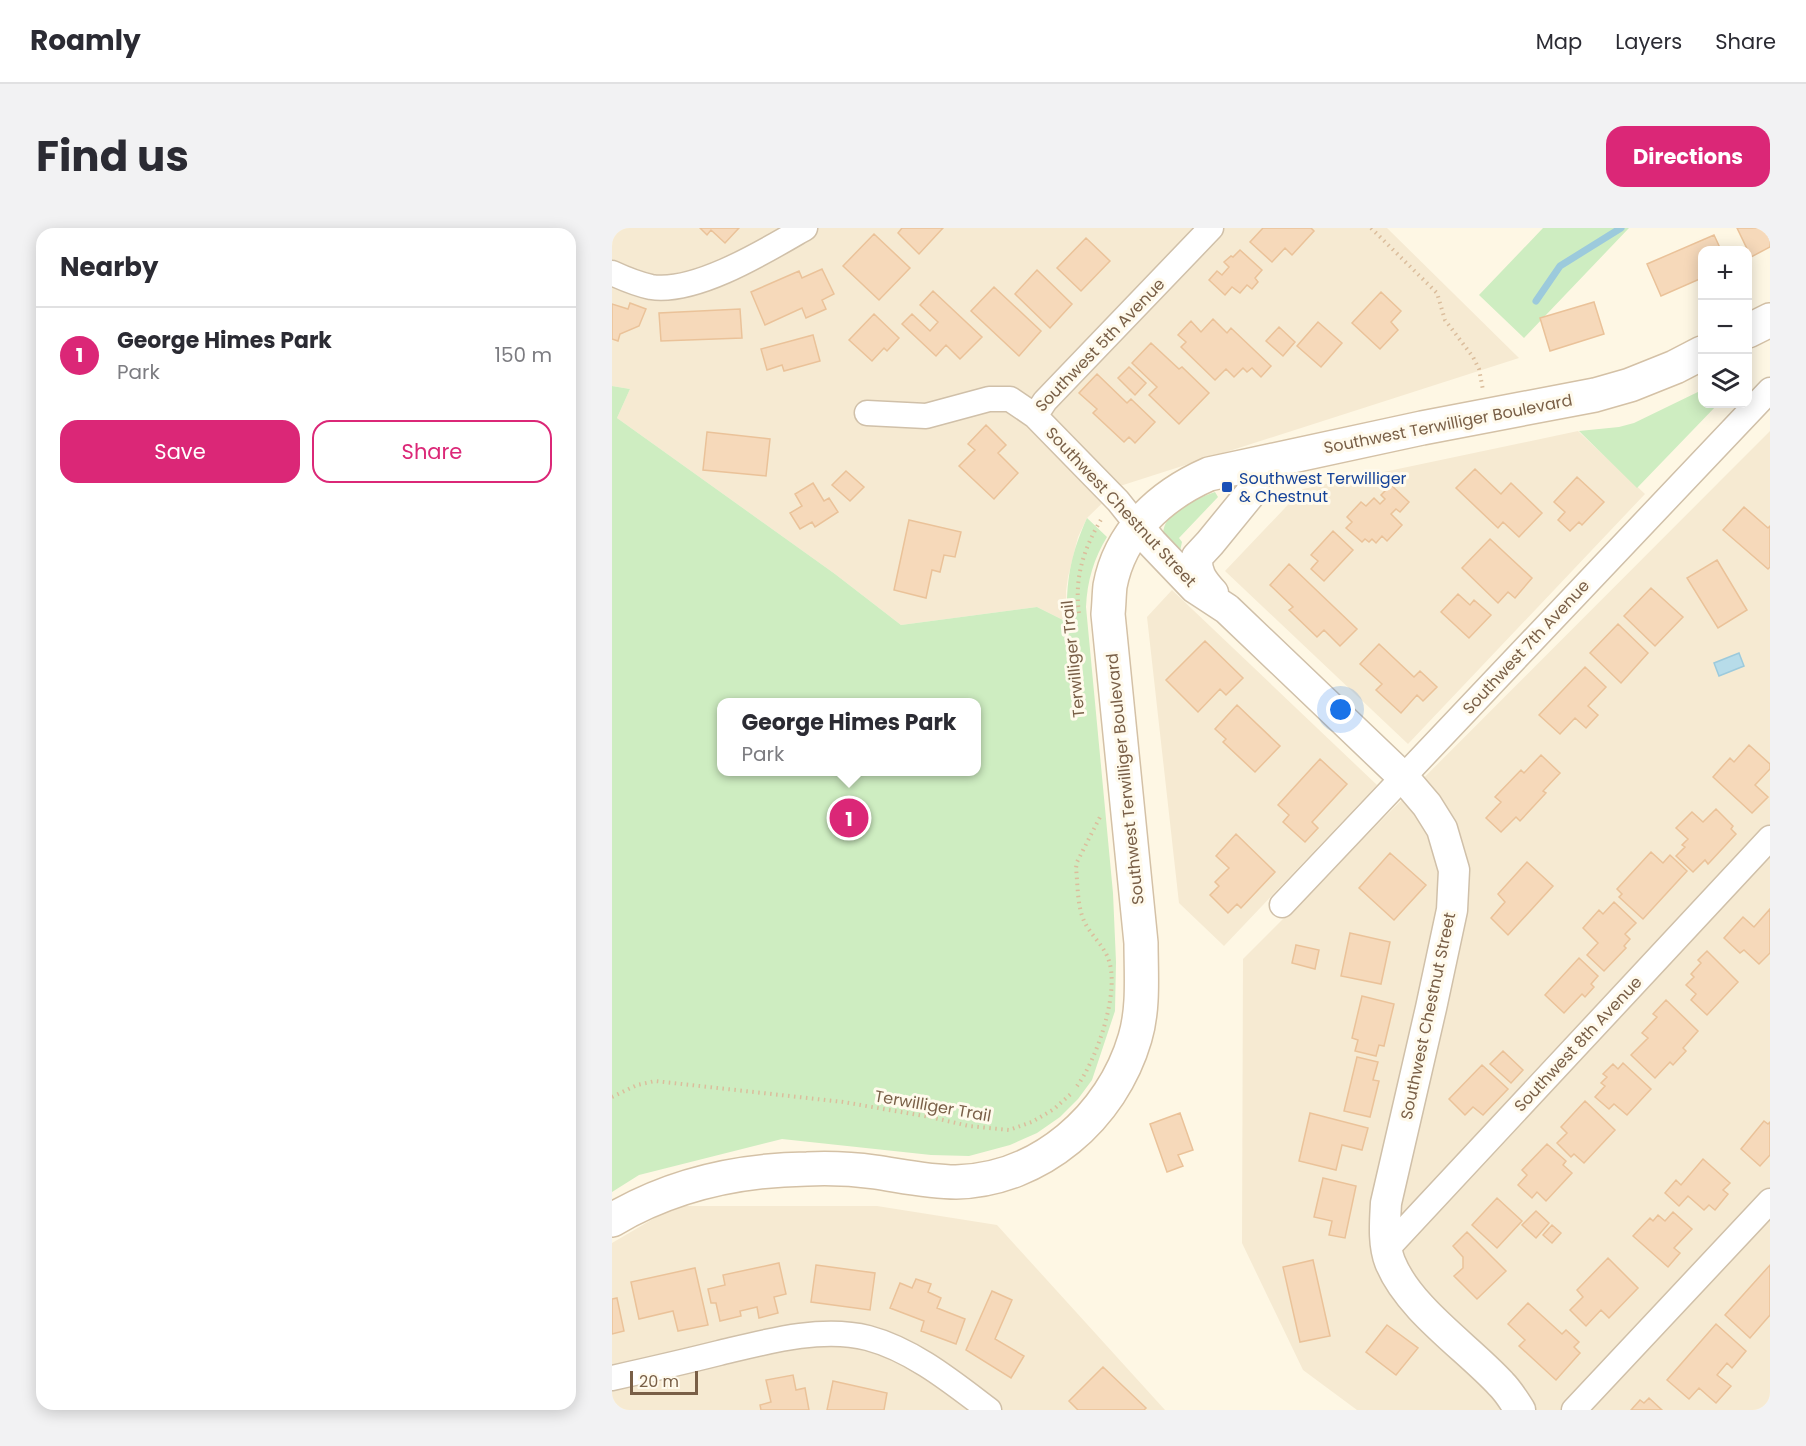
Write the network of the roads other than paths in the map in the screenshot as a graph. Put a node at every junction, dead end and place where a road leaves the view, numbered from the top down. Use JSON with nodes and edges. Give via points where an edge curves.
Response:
{"nodes":[{"id":1,"x":805,"y":228,"type":"edge"},
{"id":2,"x":1211,"y":228,"type":"edge"},
{"id":3,"x":612,"y":273,"type":"edge"},
{"id":4,"x":1770,"y":320,"type":"edge"},
{"id":5,"x":1752,"y":329,"type":"edge"},
{"id":6,"x":1700,"y":354,"type":"edge"},
{"id":7,"x":1770,"y":390,"type":"edge"},
{"id":8,"x":867,"y":413,"type":"dead end"},
{"id":9,"x":1035,"y":416,"type":"junction"},
{"id":10,"x":1251,"y":465,"type":"junction"},
{"id":11,"x":1138,"y":526,"type":"junction"},
{"id":12,"x":1227,"y":609,"type":"junction"},
{"id":13,"x":1404,"y":778,"type":"junction"},
{"id":14,"x":1770,"y":838,"type":"edge"},
{"id":15,"x":1282,"y":905,"type":"dead end"},
{"id":16,"x":1770,"y":1201,"type":"edge"},
{"id":17,"x":612,"y":1220,"type":"edge"},
{"id":18,"x":1386,"y":1250,"type":"junction"},
{"id":19,"x":612,"y":1378,"type":"edge"},
{"id":20,"x":989,"y":1410,"type":"edge"},
{"id":21,"x":1520,"y":1410,"type":"edge"},
{"id":22,"x":1574,"y":1410,"type":"edge"}],
"edges":[{"from":1,"to":3,"type":"street","via":[[744,263],[678,286],[653,287]]},
{"from":2,"to":9,"type":"street","name":"Southwest 5th Avenue"},
{"from":4,"to":5,"type":"main road"},
{"from":6,"to":10,"type":"main road","name":"Southwest Terwilliger Boulevard","via":[[1630,385],[1563,402]]},
{"from":7,"to":13,"type":"street","name":"Southwest 7th Avenue"},
{"from":8,"to":9,"type":"street","name":"Southwest 5th Avenue","via":[[926,416],[1001,398],[1010,399]]},
{"from":9,"to":11,"type":"street","name":"Southwest Chestnut Street"},
{"from":10,"to":11,"type":"main road","name":"Southwest Terwilliger Boulevard","via":[[1209,474],[1187,484]]},
{"from":10,"to":12,"type":"street","via":[[1254,486],[1250,494],[1197,557],[1196,569],[1202,582]]},
{"from":11,"to":12,"type":"street","name":"Southwest Chestnut Street","via":[[1195,588]]},
{"from":11,"to":17,"type":"main road","name":"Southwest Terwilliger Boulevard","via":[[1118,560],[1110,586],[1108,614],[1141,943],[1140,1004],[1136,1038],[1104,1102],[1080,1130],[1053,1151],[996,1176],[955,1182],[840,1169],[793,1169],[727,1176],[651,1200]]},
{"from":12,"to":13,"type":"street","name":"Southwest Chestnut Street"},
{"from":13,"to":15,"type":"street","name":"Southwest 7th Avenue"},
{"from":13,"to":18,"type":"street","name":"Southwest Chestnut Street","via":[[1442,829],[1454,870],[1452,910],[1386,1203]]},
{"from":14,"to":18,"type":"street","name":"Southwest 8th Avenue"},
{"from":16,"to":22,"type":"street"},
{"from":18,"to":21,"type":"street","name":"Southwest Chestnut Street","via":[[1401,1284],[1503,1385]]},
{"from":19,"to":20,"type":"street","via":[[768,1341],[839,1334],[866,1337],[906,1353],[945,1376]]}]}
